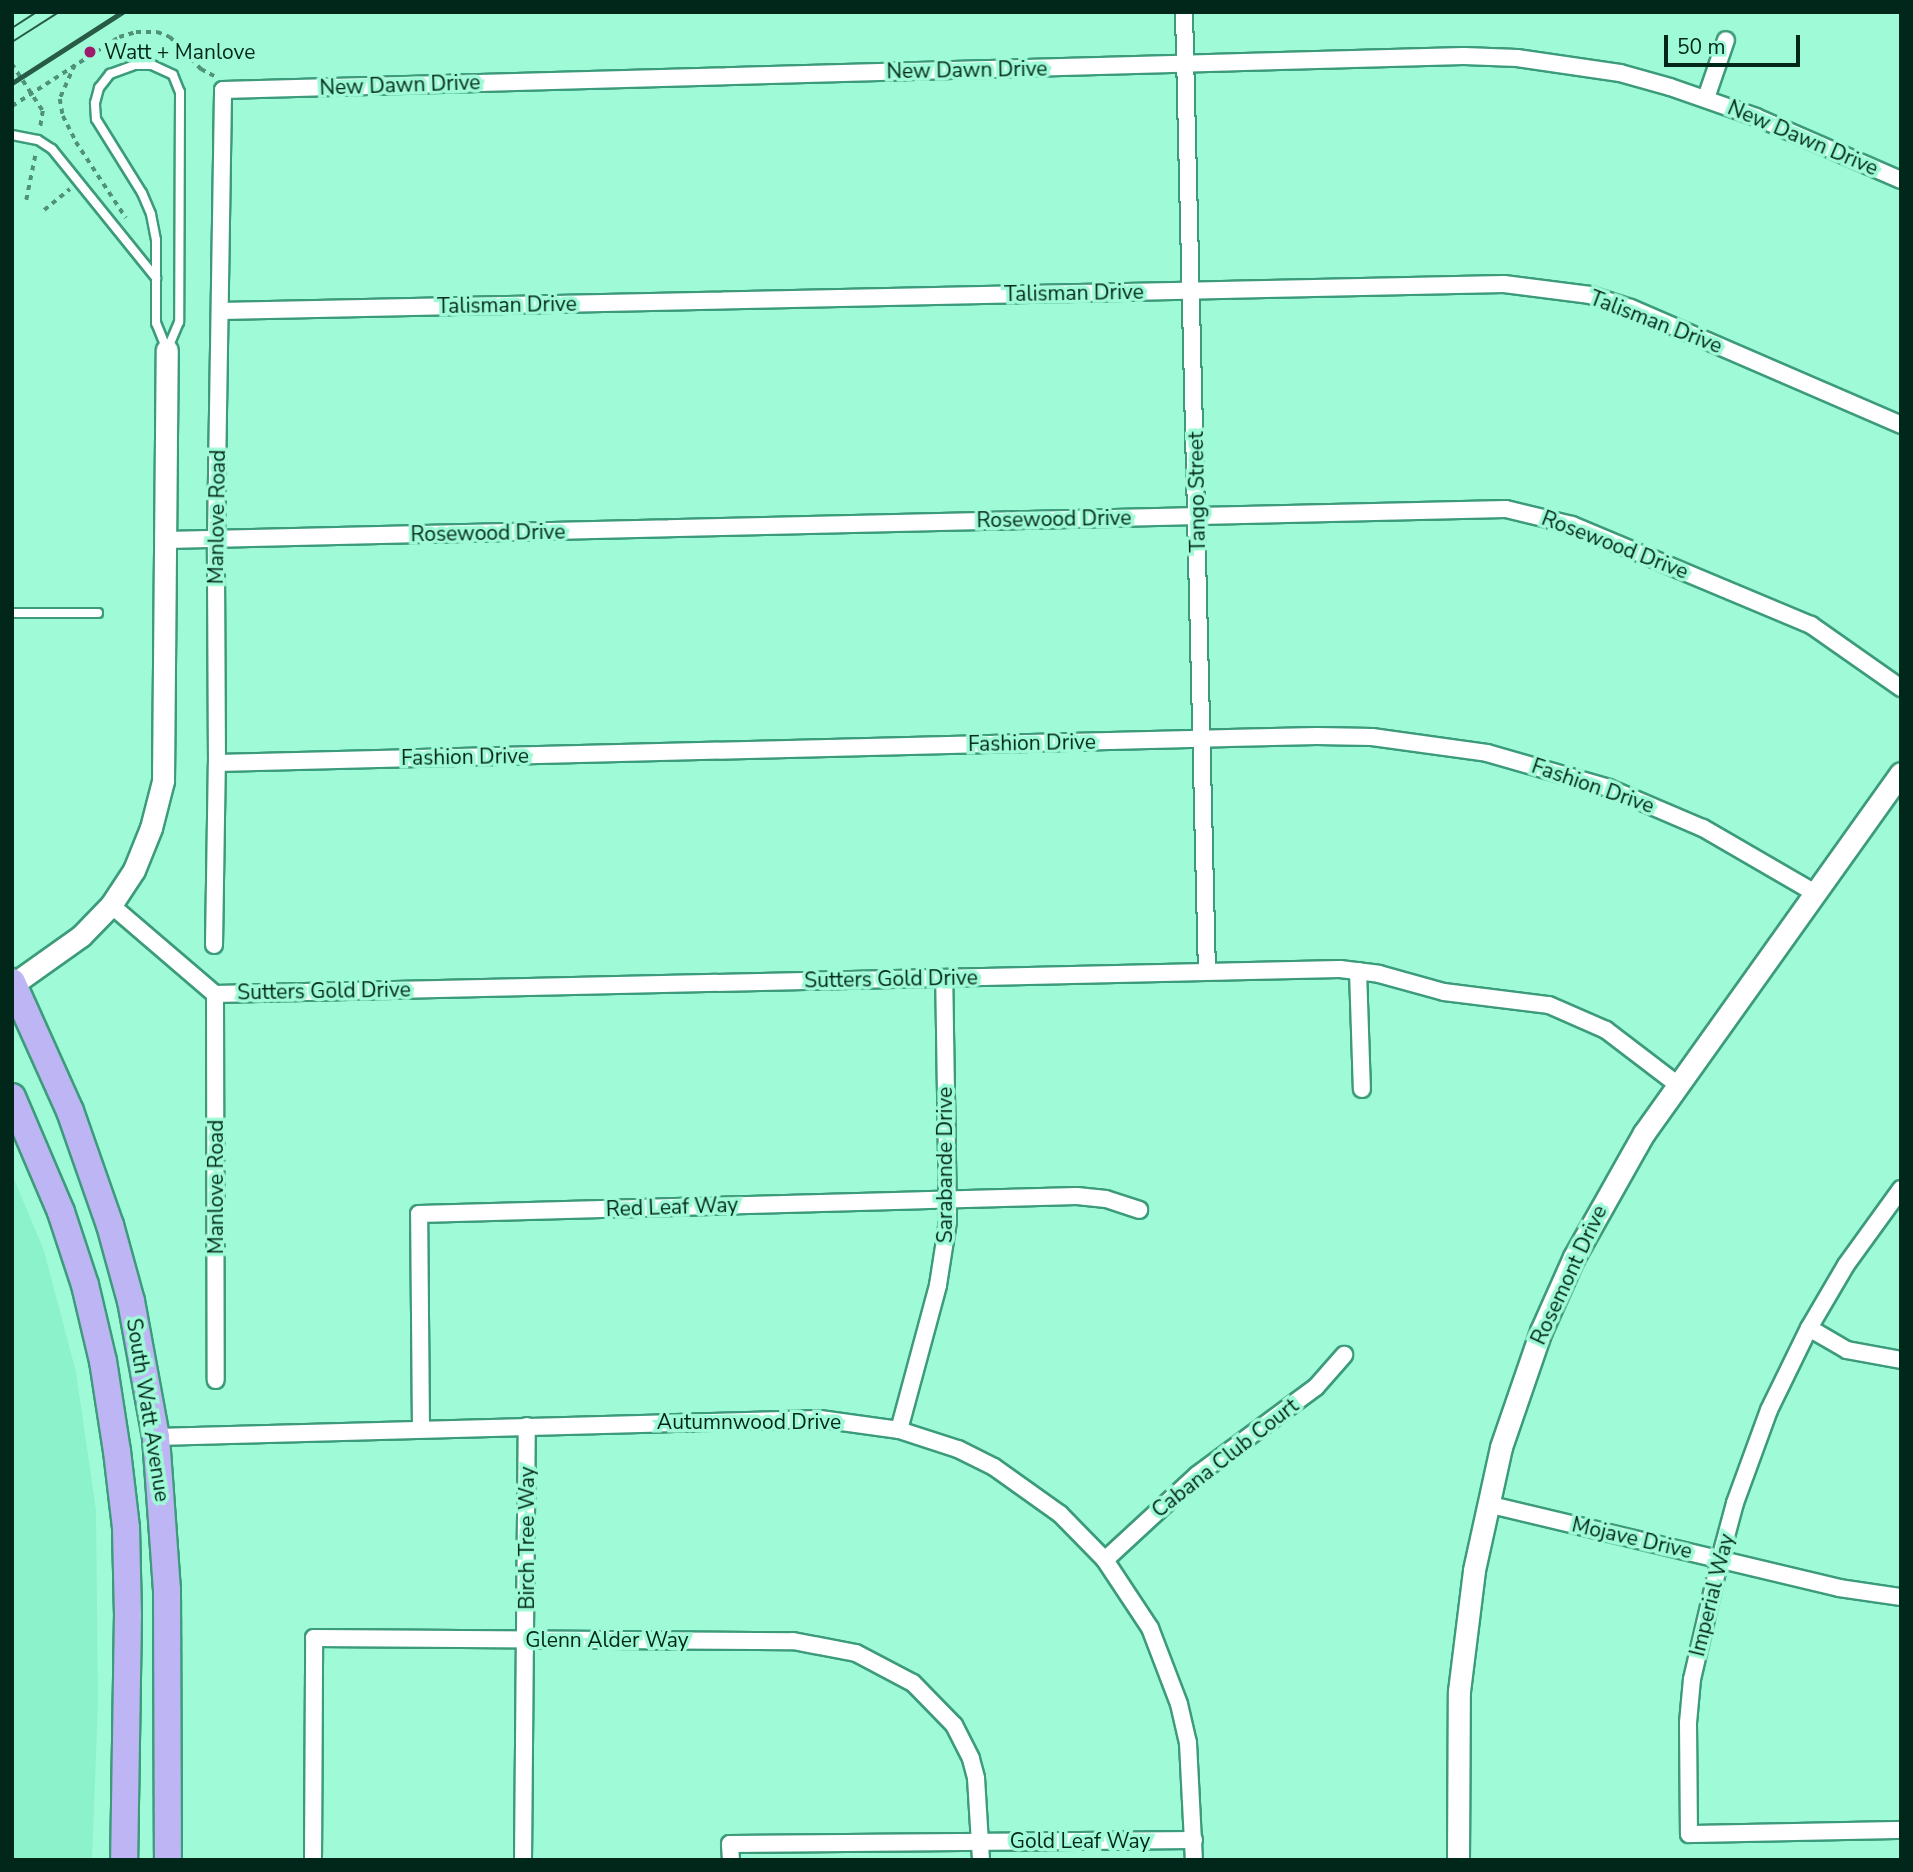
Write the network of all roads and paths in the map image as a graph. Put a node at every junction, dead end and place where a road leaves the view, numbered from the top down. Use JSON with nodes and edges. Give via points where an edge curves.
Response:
{"nodes":[{"id":1,"x":1184,"y":12,"type":"edge"},
{"id":2,"x":1726,"y":40,"type":"dead end"},
{"id":3,"x":12,"y":64,"type":"edge"},
{"id":4,"x":76,"y":64,"type":"dead end"},
{"id":5,"x":1185,"y":64,"type":"junction"},
{"id":6,"x":223,"y":90,"type":"joint"},
{"id":7,"x":1706,"y":98,"type":"junction"},
{"id":8,"x":12,"y":135,"type":"edge"},
{"id":9,"x":38,"y":140,"type":"junction"},
{"id":10,"x":1901,"y":180,"type":"edge"},
{"id":11,"x":26,"y":200,"type":"dead end"},
{"id":12,"x":127,"y":220,"type":"dead end"},
{"id":13,"x":156,"y":278,"type":"junction"},
{"id":14,"x":1192,"y":290,"type":"junction"},
{"id":15,"x":220,"y":312,"type":"junction"},
{"id":16,"x":167,"y":350,"type":"junction"},
{"id":17,"x":1901,"y":425,"type":"edge"},
{"id":18,"x":1197,"y":516,"type":"junction"},
{"id":19,"x":166,"y":540,"type":"junction"},
{"id":20,"x":216,"y":540,"type":"junction"},
{"id":21,"x":98,"y":612,"type":"dead end"},
{"id":22,"x":12,"y":613,"type":"edge"},
{"id":23,"x":1901,"y":688,"type":"edge"},
{"id":24,"x":1202,"y":739,"type":"junction"},
{"id":25,"x":217,"y":763,"type":"junction"},
{"id":26,"x":1901,"y":774,"type":"edge"},
{"id":27,"x":1815,"y":893,"type":"junction"},
{"id":28,"x":111,"y":905,"type":"junction"},
{"id":29,"x":214,"y":945,"type":"dead end"},
{"id":30,"x":1207,"y":971,"type":"junction"},
{"id":31,"x":1358,"y":971,"type":"junction"},
{"id":32,"x":944,"y":978,"type":"junction"},
{"id":33,"x":13,"y":984,"type":"edge"},
{"id":34,"x":215,"y":994,"type":"junction"},
{"id":35,"x":1677,"y":1084,"type":"junction"},
{"id":36,"x":1362,"y":1088,"type":"dead end"},
{"id":37,"x":12,"y":1097,"type":"edge"},
{"id":38,"x":1901,"y":1189,"type":"edge"},
{"id":39,"x":948,"y":1199,"type":"junction"},
{"id":40,"x":1139,"y":1210,"type":"dead end"},
{"id":41,"x":1809,"y":1328,"type":"junction"},
{"id":42,"x":1343,"y":1355,"type":"dead end"},
{"id":43,"x":1901,"y":1360,"type":"edge"},
{"id":44,"x":216,"y":1380,"type":"dead end"},
{"id":45,"x":527,"y":1426,"type":"junction"},
{"id":46,"x":421,"y":1429,"type":"junction"},
{"id":47,"x":899,"y":1430,"type":"junction"},
{"id":48,"x":156,"y":1437,"type":"junction"},
{"id":49,"x":1487,"y":1504,"type":"junction"},
{"id":50,"x":1720,"y":1559,"type":"junction"},
{"id":51,"x":1105,"y":1560,"type":"junction"},
{"id":52,"x":1901,"y":1597,"type":"edge"},
{"id":53,"x":526,"y":1639,"type":"junction"},
{"id":54,"x":1901,"y":1830,"type":"edge"},
{"id":55,"x":1194,"y":1840,"type":"junction"},
{"id":56,"x":981,"y":1842,"type":"junction"},
{"id":57,"x":124,"y":1860,"type":"edge"},
{"id":58,"x":168,"y":1860,"type":"edge"},
{"id":59,"x":313,"y":1860,"type":"edge"},
{"id":60,"x":523,"y":1860,"type":"edge"},
{"id":61,"x":731,"y":1860,"type":"edge"},
{"id":62,"x":981,"y":1860,"type":"edge"},
{"id":63,"x":1194,"y":1860,"type":"edge"},
{"id":64,"x":1458,"y":1860,"type":"edge"}],
"edges":[{"from":1,"to":5,"type":"street","name":"Tango Street"},
{"from":2,"to":7,"type":"street","name":"New Dawn Drive"},
{"from":3,"to":9,"type":"path","via":[[43,111]]},
{"from":4,"to":12,"type":"path","via":[[60,99],[63,116]]},
{"from":5,"to":6,"type":"street","name":"New Dawn Drive"},
{"from":5,"to":7,"type":"street","name":"New Dawn Drive","via":[[1517,58],[1620,74]]},
{"from":5,"to":14,"type":"street","name":"Tango Street"},
{"from":6,"to":15,"type":"street","name":"Manlove Road"},
{"from":7,"to":10,"type":"street","name":"New Dawn Drive"},
{"from":8,"to":9,"type":"lane"},
{"from":9,"to":11,"type":"path"},
{"from":9,"to":13,"type":"lane","via":[[52,149]]},
{"from":13,"to":16,"type":"lane","via":[[156,323]]},
{"from":13,"to":16,"type":"lane","via":[[156,240],[150,214],[96,114],[99,88],[110,74],[135,65],[152,65],[173,75],[180,92],[179,322]]},
{"from":14,"to":15,"type":"street","name":"Talisman Drive"},
{"from":14,"to":17,"type":"street","name":"Talisman Drive","via":[[1504,284],[1590,295],[1652,315]]},
{"from":14,"to":18,"type":"street","name":"Tango Street"},
{"from":15,"to":20,"type":"street","name":"Manlove Road"},
{"from":16,"to":19,"type":"street"},
{"from":18,"to":20,"type":"street","name":"Rosewood Drive"},
{"from":18,"to":23,"type":"street","name":"Rosewood Drive","via":[[1483,508],[1550,517],[1811,625]]},
{"from":18,"to":24,"type":"street","name":"Tango Street"},
{"from":19,"to":20,"type":"street","name":"Rosewood Drive"},
{"from":19,"to":28,"type":"street","via":[[163,781],[152,828],[134,870]]},
{"from":20,"to":25,"type":"street","name":"Manlove Road"},
{"from":21,"to":22,"type":"lane"},
{"from":24,"to":25,"type":"street","name":"Fashion Drive"},
{"from":24,"to":27,"type":"street","name":"Fashion Drive","via":[[1372,737],[1524,762],[1668,812],[1759,858]]},
{"from":24,"to":30,"type":"street","name":"Tango Street"},
{"from":25,"to":29,"type":"street","name":"Manlove Road"},
{"from":26,"to":27,"type":"street","name":"Rosemont Drive"},
{"from":27,"to":35,"type":"street","name":"Rosemont Drive"},
{"from":28,"to":33,"type":"street","via":[[82,936]]},
{"from":28,"to":34,"type":"street","name":"Sutters Gold Drive"},
{"from":30,"to":31,"type":"street","name":"Sutters Gold Drive"},
{"from":30,"to":32,"type":"street","name":"Sutters Gold Drive"},
{"from":31,"to":35,"type":"street","name":"Sutters Gold Drive","via":[[1444,992],[1529,1000],[1569,1011],[1606,1030]]},
{"from":31,"to":36,"type":"street"},
{"from":32,"to":34,"type":"street","name":"Sutters Gold Drive"},
{"from":32,"to":39,"type":"street","name":"Sarabande Drive"},
{"from":33,"to":48,"type":"main road","name":"South Watt Avenue","via":[[70,1111],[110,1225],[131,1301]]},
{"from":34,"to":44,"type":"street","name":"Manlove Road"},
{"from":35,"to":49,"type":"street","name":"Rosemont Drive","via":[[1612,1185],[1574,1257],[1520,1389]]},
{"from":37,"to":57,"type":"main road","name":"South Watt Avenue","via":[[61,1212],[85,1285],[117,1451],[126,1528],[128,1614]]},
{"from":38,"to":41,"type":"street","name":"Imperial Way","via":[[1846,1265]]},
{"from":39,"to":40,"type":"street","name":"Red Leaf Way","via":[[1077,1196]]},
{"from":39,"to":46,"type":"street","name":"Red Leaf Way","via":[[419,1214]]},
{"from":39,"to":47,"type":"street","name":"Sarabande Drive","via":[[943,1264]]},
{"from":41,"to":43,"type":"street","via":[[1847,1350]]},
{"from":41,"to":50,"type":"street","name":"Imperial Way","via":[[1764,1422]]},
{"from":42,"to":51,"type":"street","name":"Cabana Club Court","via":[[1316,1387],[1197,1475]]},
{"from":45,"to":46,"type":"street","name":"Autumnwood Drive"},
{"from":45,"to":47,"type":"street","name":"Autumnwood Drive","via":[[820,1419]]},
{"from":45,"to":53,"type":"street","name":"Birch Tree Way"},
{"from":46,"to":48,"type":"street","name":"Autumnwood Drive"},
{"from":47,"to":51,"type":"street","name":"Autumnwood Drive","via":[[958,1449],[1028,1489]]},
{"from":48,"to":58,"type":"main road","name":"South Watt Avenue","via":[[167,1589]]},
{"from":49,"to":50,"type":"street","name":"Mojave Drive"},
{"from":49,"to":64,"type":"street","name":"Rosemont Drive","via":[[1460,1691]]},
{"from":50,"to":52,"type":"street","name":"Mojave Drive","via":[[1839,1588]]},
{"from":50,"to":54,"type":"street","name":"Imperial Way","via":[[1692,1679],[1689,1834]]},
{"from":51,"to":55,"type":"street","name":"Autumnwood Drive","via":[[1150,1629],[1179,1704],[1191,1763]]},
{"from":53,"to":56,"type":"street","name":"Glenn Alder Way","via":[[793,1641],[833,1647],[876,1662],[928,1695],[963,1741],[976,1778]]},
{"from":53,"to":59,"type":"street","name":"Glenn Alder Way","via":[[314,1638]]},
{"from":53,"to":60,"type":"street","name":"Birch Tree Way"},
{"from":55,"to":56,"type":"street","name":"Gold Leaf Way"},
{"from":55,"to":63,"type":"street","name":"Autumnwood Drive"},
{"from":56,"to":61,"type":"street","name":"Gold Leaf Way","via":[[730,1844]]},
{"from":56,"to":62,"type":"street","name":"Glenn Alder Way"}]}
